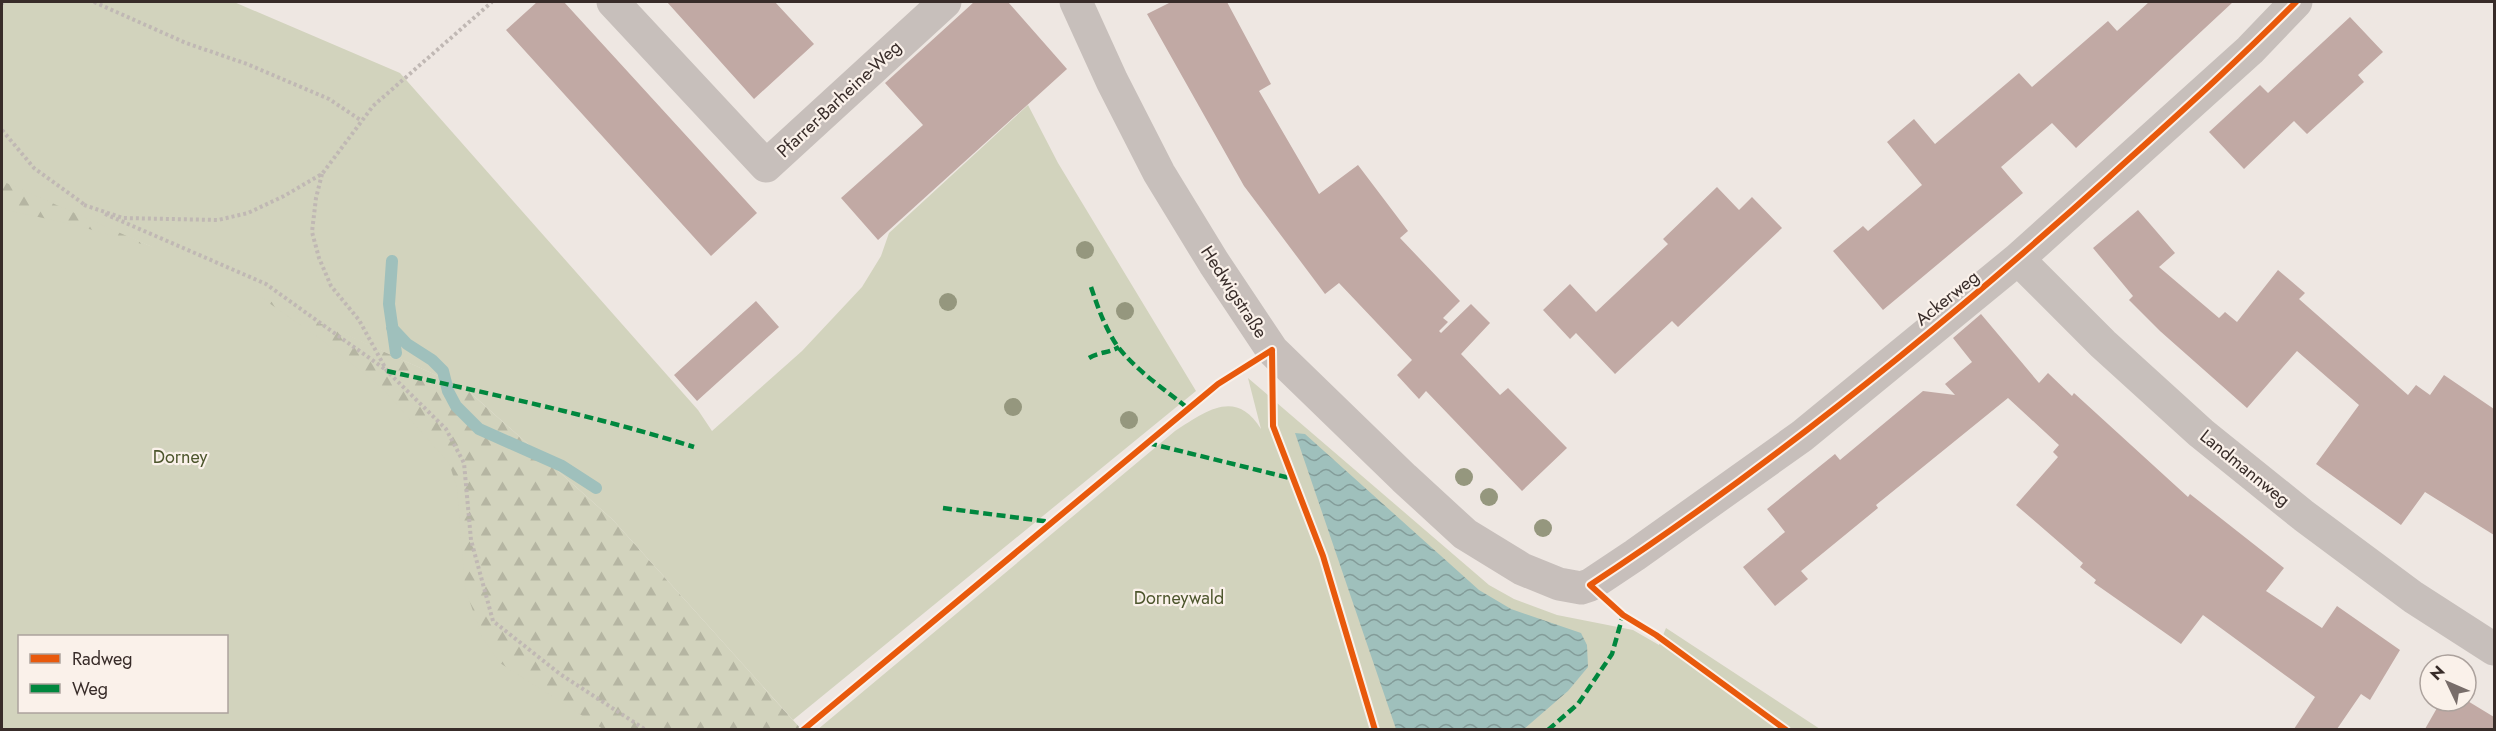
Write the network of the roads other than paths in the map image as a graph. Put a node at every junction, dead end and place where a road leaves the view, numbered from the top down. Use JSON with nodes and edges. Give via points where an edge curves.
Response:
{"nodes":[{"id":1,"x":613,"y":2,"type":"edge"},
{"id":2,"x":945,"y":2,"type":"edge"},
{"id":3,"x":1076,"y":2,"type":"edge"},
{"id":4,"x":2296,"y":2,"type":"edge"},
{"id":5,"x":2018,"y":259,"type":"junction"},
{"id":6,"x":1590,"y":585,"type":"joint"},
{"id":7,"x":2494,"y":649,"type":"edge"}],
"edges":[{"from":1,"to":2,"type":"street","name":"Pfarrer-Barheine-Weg","via":[[766,166]]},
{"from":3,"to":6,"type":"street","name":"Hedwigstraße","via":[[1159,173],[1272,350],[1465,534],[1545,580],[1571,587]]},
{"from":4,"to":5,"type":"street","name":"Ackerweg","via":[[2250,50]]},
{"from":5,"to":6,"type":"street","name":"Ackerweg","via":[[1802,436]]},
{"from":5,"to":7,"type":"street","name":"Landmannweg","via":[[2103,344],[2201,433],[2413,597]]}]}
